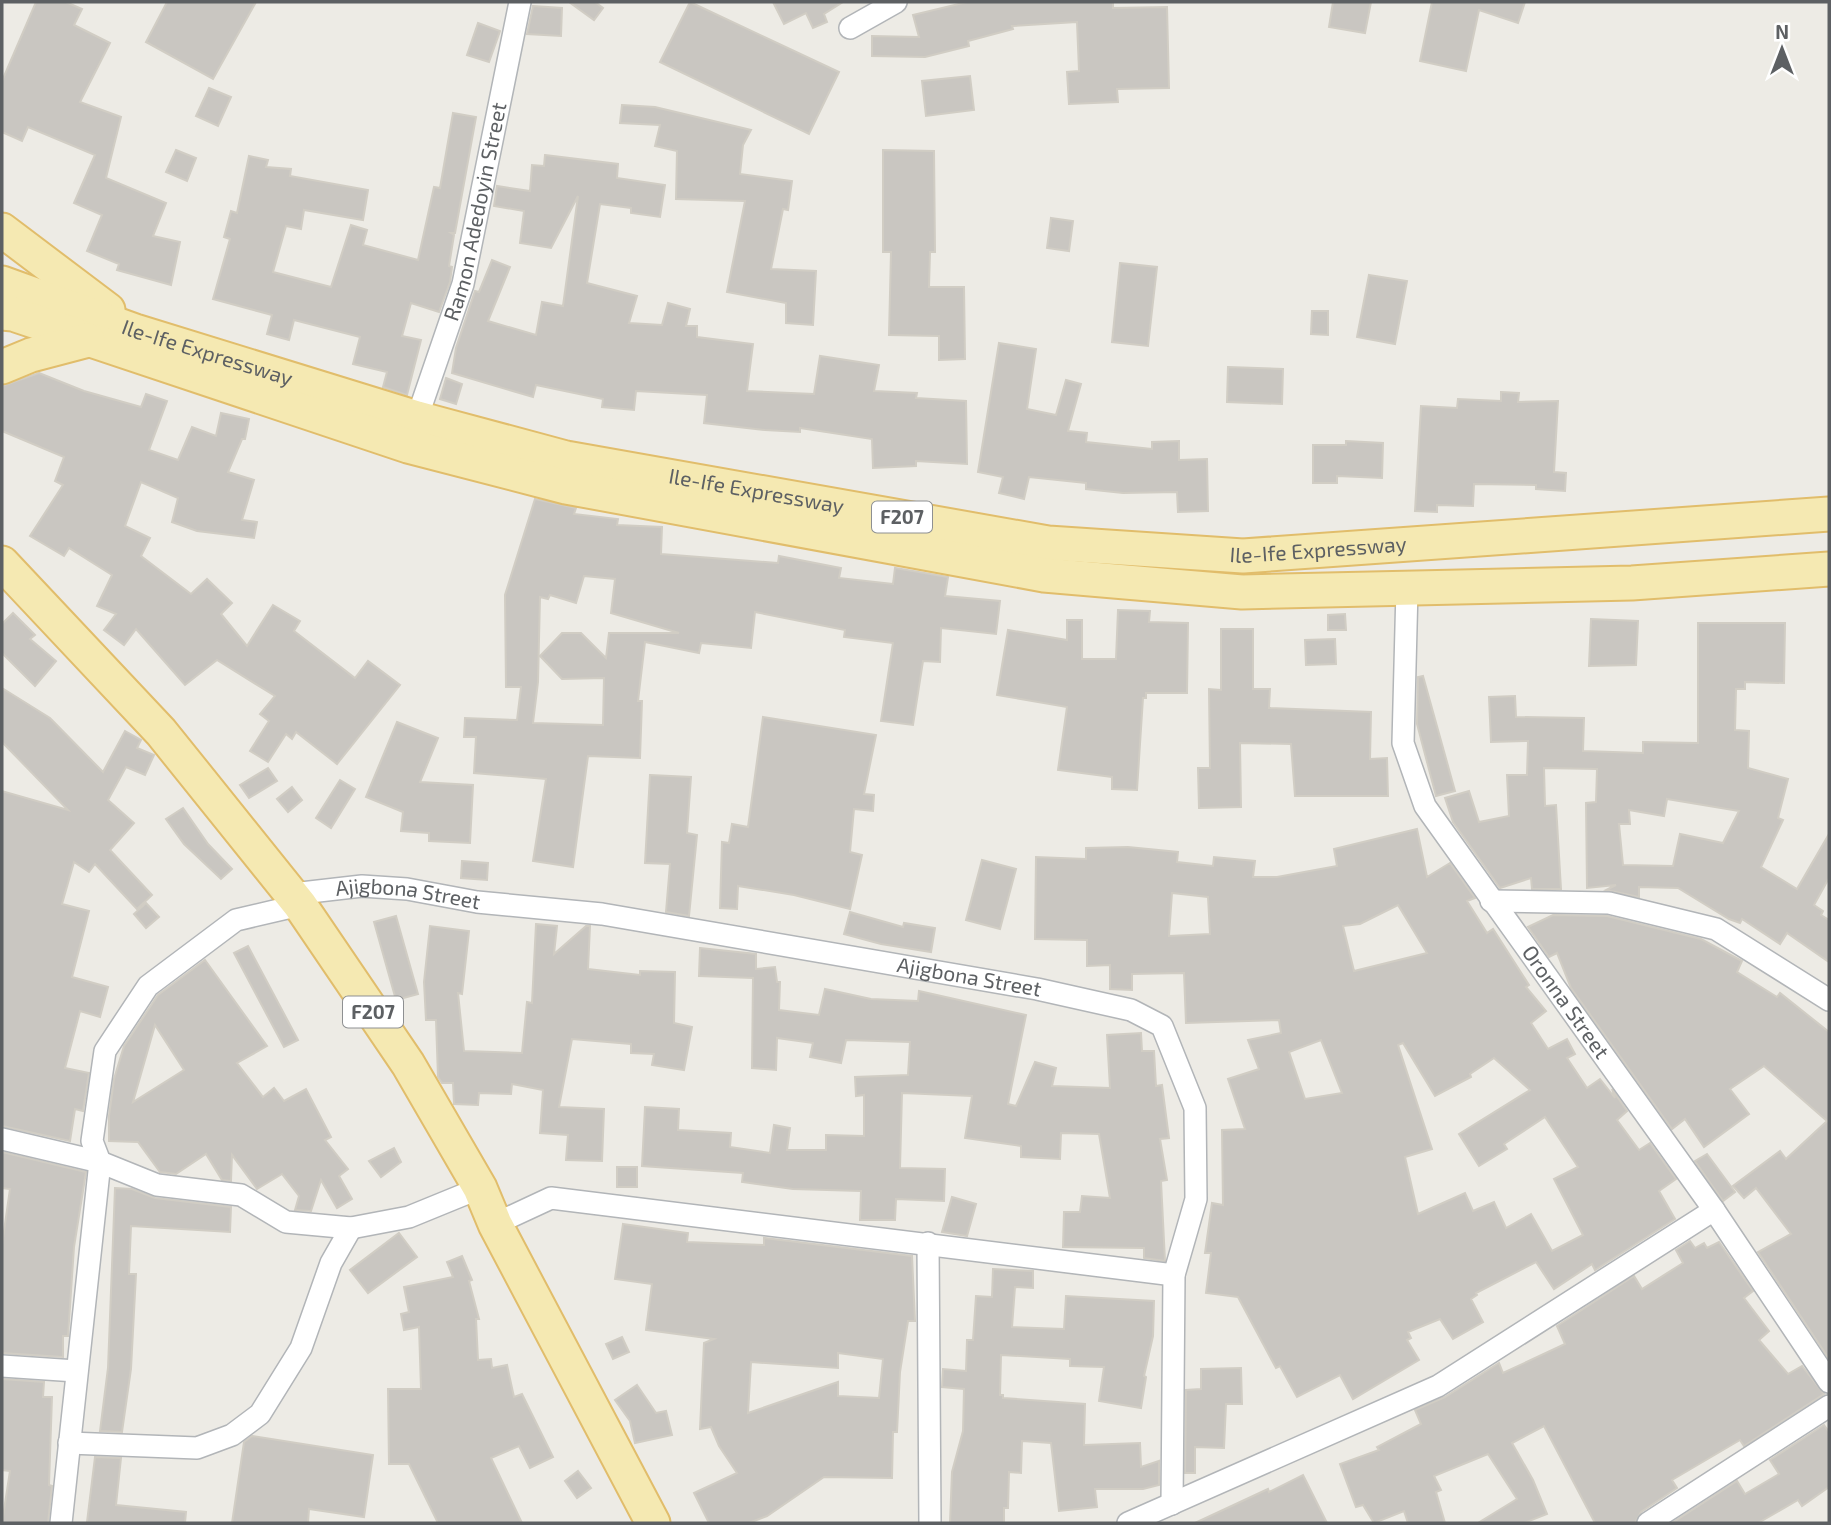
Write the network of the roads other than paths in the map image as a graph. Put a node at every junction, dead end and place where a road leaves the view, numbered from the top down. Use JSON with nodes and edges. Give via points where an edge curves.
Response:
{"nodes":[{"id":1,"x":520,"y":2,"type":"edge"},
{"id":2,"x":896,"y":2,"type":"edge"},
{"id":3,"x":850,"y":28,"type":"dead end"},
{"id":4,"x":2,"y":230,"type":"edge"},
{"id":5,"x":44,"y":264,"type":"junction"},
{"id":6,"x":9,"y":296,"type":"edge"},
{"id":7,"x":135,"y":331,"type":"junction"},
{"id":8,"x":88,"y":340,"type":"junction"},
{"id":9,"x":2,"y":367,"type":"edge"},
{"id":10,"x":417,"y":418,"type":"junction"},
{"id":11,"x":1829,"y":514,"type":"edge"},
{"id":12,"x":2,"y":563,"type":"edge"},
{"id":13,"x":1829,"y":569,"type":"edge"},
{"id":14,"x":1408,"y":589,"type":"junction"},
{"id":15,"x":1490,"y":901,"type":"junction"},
{"id":16,"x":300,"y":905,"type":"junction"},
{"id":17,"x":1829,"y":1000,"type":"edge"},
{"id":18,"x":2,"y":1139,"type":"edge"},
{"id":19,"x":100,"y":1162,"type":"junction"},
{"id":20,"x":480,"y":1188,"type":"junction"},
{"id":21,"x":1714,"y":1210,"type":"junction"},
{"id":22,"x":495,"y":1224,"type":"junction"},
{"id":23,"x":351,"y":1228,"type":"junction"},
{"id":24,"x":928,"y":1243,"type":"junction"},
{"id":25,"x":1174,"y":1275,"type":"junction"},
{"id":26,"x":2,"y":1366,"type":"edge"},
{"id":27,"x":76,"y":1371,"type":"junction"},
{"id":28,"x":1829,"y":1382,"type":"edge"},
{"id":29,"x":1829,"y":1405,"type":"edge"},
{"id":30,"x":69,"y":1443,"type":"junction"},
{"id":31,"x":1172,"y":1504,"type":"junction"},
{"id":32,"x":63,"y":1523,"type":"edge"},
{"id":33,"x":653,"y":1523,"type":"edge"},
{"id":34,"x":930,"y":1523,"type":"edge"},
{"id":35,"x":1128,"y":1523,"type":"edge"},
{"id":36,"x":1648,"y":1523,"type":"edge"}],
"edges":[{"from":1,"to":10,"type":"street","name":"Ramon Adedoyin Street","via":[[463,284]]},
{"from":2,"to":3,"type":"street"},
{"from":4,"to":5,"type":"main road"},
{"from":5,"to":6,"type":"main road"},
{"from":5,"to":7,"type":"main road"},
{"from":6,"to":7,"type":"main road","name":"Ile-Ife Expressway","number":"F207"},
{"from":6,"to":8,"type":"main road","name":"Ile-Ife Expressway","number":"F207"},
{"from":7,"to":10,"type":"main road","name":"Ile-Ife Expressway","number":"F207"},
{"from":8,"to":9,"type":"main road"},
{"from":8,"to":14,"type":"main road","name":"Ile-Ife Expressway","number":"F207","via":[[408,446],[566,487],[1044,575],[1242,592]]},
{"from":10,"to":11,"type":"main road","name":"Ile-Ife Expressway","number":"F207","via":[[566,458],[1048,543],[1243,556]]},
{"from":12,"to":16,"type":"main road","number":"F207","via":[[161,732]]},
{"from":13,"to":14,"type":"main road","name":"Ile-Ife Expressway","number":"F207","via":[[1632,583]]},
{"from":14,"to":15,"type":"street","name":"Oronna Street","via":[[1403,743],[1425,806]]},
{"from":15,"to":17,"type":"street","via":[[1609,903],[1716,929]]},
{"from":15,"to":21,"type":"street","name":"Oronna Street"},
{"from":16,"to":19,"type":"street","via":[[236,920],[148,986],[105,1051],[92,1141]]},
{"from":16,"to":20,"type":"main road","number":"F207","via":[[408,1064]]},
{"from":16,"to":25,"type":"street","name":"Ajigbona Street","via":[[301,893],[362,886],[407,889],[477,902],[602,914],[1037,989],[1131,1010],[1162,1026],[1195,1108],[1196,1199]]},
{"from":18,"to":19,"type":"street"},
{"from":19,"to":23,"type":"street","via":[[157,1185],[241,1195],[286,1222]]},
{"from":19,"to":27,"type":"street"},
{"from":20,"to":22,"type":"main road","number":"F207"},
{"from":20,"to":23,"type":"street","via":[[409,1217]]},
{"from":21,"to":28,"type":"street","name":"Oronna Street"},
{"from":21,"to":31,"type":"street","via":[[1438,1386]]},
{"from":22,"to":24,"type":"street","via":[[551,1198]]},
{"from":22,"to":33,"type":"main road","number":"F207"},
{"from":23,"to":30,"type":"street","via":[[331,1263],[301,1348],[260,1414],[232,1435],[198,1448]]},
{"from":24,"to":25,"type":"street"},
{"from":24,"to":34,"type":"street"},
{"from":25,"to":31,"type":"street","name":"Ajigbona Street"},
{"from":26,"to":27,"type":"street"},
{"from":27,"to":30,"type":"street"},
{"from":29,"to":36,"type":"street"},
{"from":30,"to":32,"type":"street"},
{"from":31,"to":35,"type":"street"}]}
